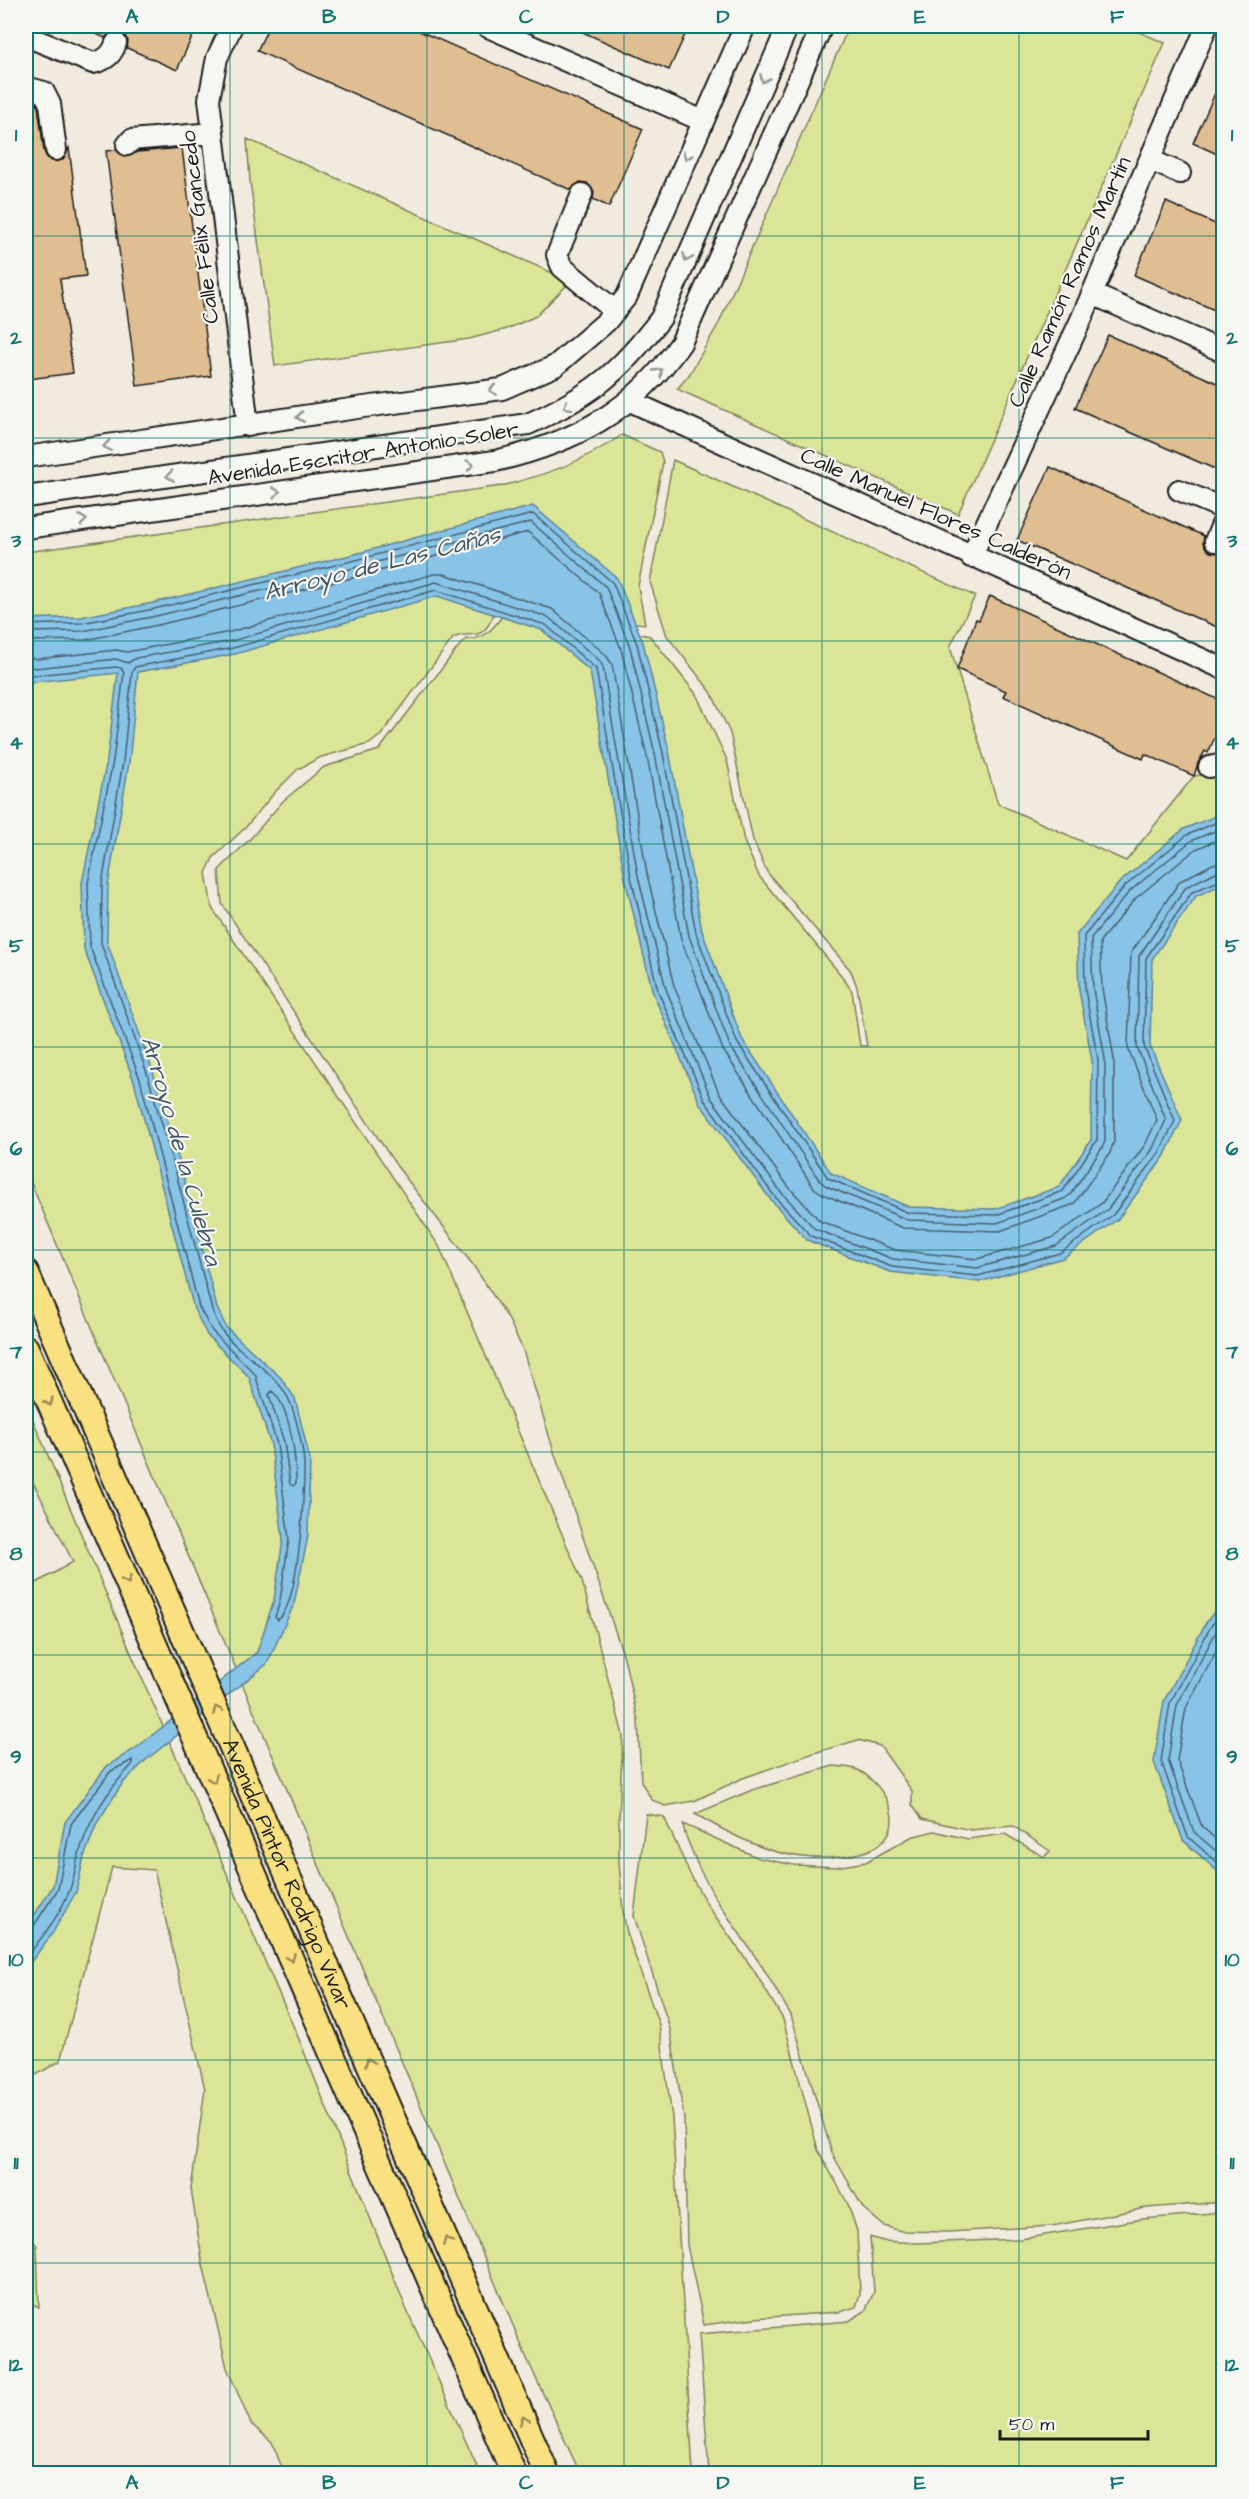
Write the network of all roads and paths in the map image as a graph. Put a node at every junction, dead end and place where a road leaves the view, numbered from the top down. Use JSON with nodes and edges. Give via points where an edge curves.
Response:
{"nodes":[{"id":1,"x":232,"y":26,"type":"edge"},
{"id":2,"x":486,"y":26,"type":"edge"},
{"id":3,"x":745,"y":26,"type":"edge"},
{"id":4,"x":788,"y":26,"type":"edge"},
{"id":5,"x":822,"y":26,"type":"edge"},
{"id":6,"x":1208,"y":26,"type":"edge"},
{"id":7,"x":28,"y":33,"type":"edge"},
{"id":8,"x":1224,"y":33,"type":"edge"},
{"id":9,"x":117,"y":43,"type":"dead end"},
{"id":10,"x":26,"y":90,"type":"edge"},
{"id":11,"x":703,"y":121,"type":"junction"},
{"id":12,"x":213,"y":133,"type":"junction"},
{"id":13,"x":127,"y":145,"type":"dead end"},
{"id":14,"x":56,"y":150,"type":"dead end"},
{"id":15,"x":1150,"y":160,"type":"junction"},
{"id":16,"x":1180,"y":173,"type":"dead end"},
{"id":17,"x":582,"y":194,"type":"dead end"},
{"id":18,"x":1092,"y":294,"type":"junction"},
{"id":19,"x":615,"y":311,"type":"junction"},
{"id":20,"x":1224,"y":352,"type":"edge"},
{"id":21,"x":630,"y":401,"type":"junction"},
{"id":22,"x":248,"y":426,"type":"junction"},
{"id":23,"x":26,"y":458,"type":"edge"},
{"id":24,"x":1179,"y":490,"type":"dead end"},
{"id":25,"x":26,"y":497,"type":"edge"},
{"id":26,"x":1224,"y":510,"type":"edge"},
{"id":27,"x":1224,"y":520,"type":"edge"},
{"id":28,"x":26,"y":528,"type":"edge"},
{"id":29,"x":1215,"y":541,"type":"dead end"},
{"id":30,"x":971,"y":557,"type":"junction"},
{"id":31,"x":1224,"y":669,"type":"edge"},
{"id":32,"x":26,"y":1272,"type":"edge"},
{"id":33,"x":26,"y":1348,"type":"edge"},
{"id":34,"x":514,"y":2474,"type":"edge"},
{"id":35,"x":548,"y":2474,"type":"edge"}],
"edges":[{"from":1,"to":12,"type":"street","name":"Calle Félix Gancedo","via":[[218,58],[208,99]]},
{"from":2,"to":11,"type":"street"},
{"from":3,"to":11,"type":"street","name":"Avenida Escritor Antonio Soler"},
{"from":4,"to":25,"type":"street","name":"Avenida Escritor Antonio Soler","one_way":true,"via":[[661,318],[622,365],[590,392],[528,424]]},
{"from":21,"to":5,"type":"street","name":"Avenida Escritor Antonio Soler","one_way":true,"via":[[663,369],[681,343]]},
{"from":6,"to":8,"type":"street"},
{"from":6,"to":15,"type":"street","name":"Calle Ramón Ramos Martín"},
{"from":7,"to":9,"type":"street","via":[[93,63],[104,60]]},
{"from":10,"to":14,"type":"street","via":[[44,92],[50,104]]},
{"from":11,"to":19,"type":"street","name":"Avenida Escritor Antonio Soler","one_way":true,"via":[[627,296]]},
{"from":12,"to":13,"type":"street","via":[[130,140]]},
{"from":12,"to":22,"type":"street","name":"Calle Félix Gancedo"},
{"from":15,"to":16,"type":"street"},
{"from":15,"to":18,"type":"street","name":"Calle Ramón Ramos Martín"},
{"from":17,"to":19,"type":"street","via":[[557,255],[562,267]]},
{"from":18,"to":20,"type":"street"},
{"from":18,"to":30,"type":"street","name":"Calle Ramón Ramos Martín"},
{"from":19,"to":22,"type":"street","name":"Avenida Escritor Antonio Soler","one_way":true,"via":[[555,366],[502,389]]},
{"from":28,"to":21,"type":"street","name":"Avenida Escritor Antonio Soler","one_way":true,"via":[[495,461],[572,438]]},
{"from":21,"to":30,"type":"street","name":"Calle Manuel Flores Calderón"},
{"from":22,"to":23,"type":"street","name":"Avenida Escritor Antonio Soler","one_way":true},
{"from":24,"to":26,"type":"street"},
{"from":27,"to":29,"type":"street"},
{"from":30,"to":31,"type":"street","name":"Calle Manuel Flores Calderón"},
{"from":35,"to":32,"type":"main road","name":"Avenida Pintor Rodrigo Vivar","one_way":true},
{"from":33,"to":34,"type":"main road","name":"Avenida Pintor Rodrigo Vivar","one_way":true}]}
